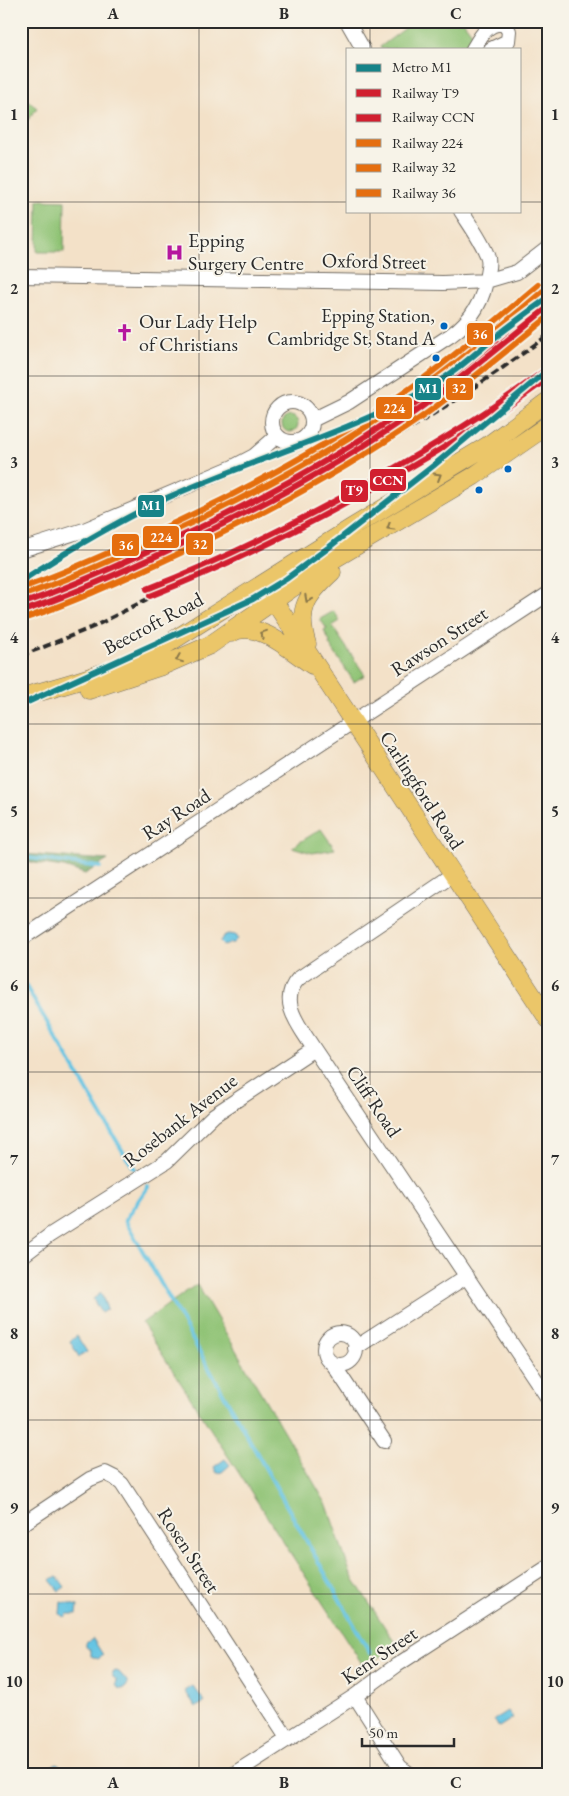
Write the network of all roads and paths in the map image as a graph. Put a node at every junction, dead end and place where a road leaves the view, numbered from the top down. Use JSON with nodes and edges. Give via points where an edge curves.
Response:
{"nodes":[{"id":1,"x":346,"y":21,"type":"edge"},
{"id":2,"x":362,"y":48,"type":"edge"},
{"id":3,"x":473,"y":48,"type":"edge"},
{"id":4,"x":493,"y":48,"type":"edge"},
{"id":5,"x":462,"y":212,"type":"edge"},
{"id":6,"x":548,"y":248,"type":"edge"},
{"id":7,"x":21,"y":276,"type":"edge"},
{"id":8,"x":486,"y":281,"type":"junction"},
{"id":9,"x":548,"y":402,"type":"edge"},
{"id":10,"x":312,"y":420,"type":"junction"},
{"id":11,"x":548,"y":425,"type":"edge"},
{"id":12,"x":277,"y":436,"type":"junction"},
{"id":13,"x":367,"y":540,"type":"junction"},
{"id":14,"x":21,"y":550,"type":"edge"},
{"id":15,"x":262,"y":584,"type":"junction"},
{"id":16,"x":548,"y":594,"type":"edge"},
{"id":17,"x":274,"y":602,"type":"junction"},
{"id":18,"x":222,"y":638,"type":"junction"},
{"id":19,"x":318,"y":670,"type":"junction"},
{"id":20,"x":21,"y":697,"type":"edge"},
{"id":21,"x":21,"y":709,"type":"edge"},
{"id":22,"x":352,"y":722,"type":"junction"},
{"id":23,"x":452,"y":874,"type":"junction"},
{"id":24,"x":21,"y":939,"type":"edge"},
{"id":25,"x":548,"y":1018,"type":"edge"},
{"id":26,"x":314,"y":1049,"type":"junction"},
{"id":27,"x":21,"y":1257,"type":"edge"},
{"id":28,"x":467,"y":1276,"type":"junction"},
{"id":29,"x":356,"y":1348,"type":"junction"},
{"id":30,"x":333,"y":1364,"type":"junction"},
{"id":31,"x":548,"y":1398,"type":"edge"},
{"id":32,"x":384,"y":1441,"type":"dead end"},
{"id":33,"x":21,"y":1525,"type":"edge"},
{"id":34,"x":548,"y":1566,"type":"edge"},
{"id":35,"x":355,"y":1696,"type":"junction"},
{"id":36,"x":288,"y":1738,"type":"junction"},
{"id":37,"x":232,"y":1775,"type":"edge"},
{"id":38,"x":411,"y":1775,"type":"edge"}],
"edges":[{"from":1,"to":2,"type":"street"},
{"from":3,"to":4,"type":"street","via":[[487,29],[504,24],[509,32],[508,41]]},
{"from":5,"to":8,"type":"street","via":[[488,256]]},
{"from":6,"to":8,"type":"street","name":"Oxford Street","via":[[517,272]]},
{"from":7,"to":8,"type":"street","name":"Oxford Street"},
{"from":8,"to":10,"type":"street","via":[[477,309],[461,328],[349,402]]},
{"from":15,"to":9,"type":"main road","name":"Beecroft Road","one_way":true,"via":[[487,446]]},
{"from":10,"to":12,"type":"street","via":[[310,433],[300,441],[288,442]]},
{"from":10,"to":12,"type":"street","via":[[303,405],[297,402],[284,404],[272,418]]},
{"from":11,"to":13,"type":"main road","name":"Beecroft Road","one_way":true,"via":[[474,476]]},
{"from":12,"to":14,"type":"street","via":[[254,456],[233,467],[84,530]]},
{"from":13,"to":17,"type":"main road","name":"Beecroft Road"},
{"from":13,"to":19,"type":"main road","one_way":true,"via":[[316,587],[305,604],[304,636]]},
{"from":15,"to":17,"type":"main road","name":"Carlingford Road"},
{"from":15,"to":20,"type":"main road","name":"Beecroft Road","via":[[134,662]]},
{"from":16,"to":22,"type":"street","name":"Rawson Street"},
{"from":17,"to":18,"type":"main road","name":"Beecroft Road"},
{"from":17,"to":19,"type":"main road","name":"Carlingford Road"},
{"from":19,"to":18,"type":"main road","one_way":true,"via":[[265,634],[253,630],[235,631]]},
{"from":18,"to":21,"type":"main road","name":"Beecroft Road","one_way":true,"via":[[162,666]]},
{"from":19,"to":22,"type":"main road","name":"Carlingford Road"},
{"from":22,"to":23,"type":"main road","name":"Carlingford Road"},
{"from":22,"to":24,"type":"street","name":"Ray Road"},
{"from":23,"to":25,"type":"main road","name":"Carlingford Road"},
{"from":23,"to":26,"type":"street","name":"Cliff Road","via":[[292,985],[289,1005]]},
{"from":26,"to":27,"type":"street","name":"Rosebank Avenue","via":[[214,1115],[168,1161],[50,1235]]},
{"from":26,"to":28,"type":"street","name":"Cliff Road"},
{"from":28,"to":29,"type":"street"},
{"from":28,"to":31,"type":"street","name":"Cliff Road"},
{"from":29,"to":30,"type":"street","via":[[351,1360],[342,1365]]},
{"from":29,"to":30,"type":"street","via":[[353,1340],[345,1334],[330,1336],[324,1350]]},
{"from":30,"to":32,"type":"street"},
{"from":33,"to":36,"type":"street","name":"Rosen Street","via":[[90,1479],[105,1473],[115,1478],[122,1484]]},
{"from":34,"to":35,"type":"street","name":"Kent Street"},
{"from":35,"to":36,"type":"street","name":"Kent Street"},
{"from":35,"to":38,"type":"street","via":[[400,1767]]},
{"from":36,"to":37,"type":"street","name":"Kent Street"}]}
